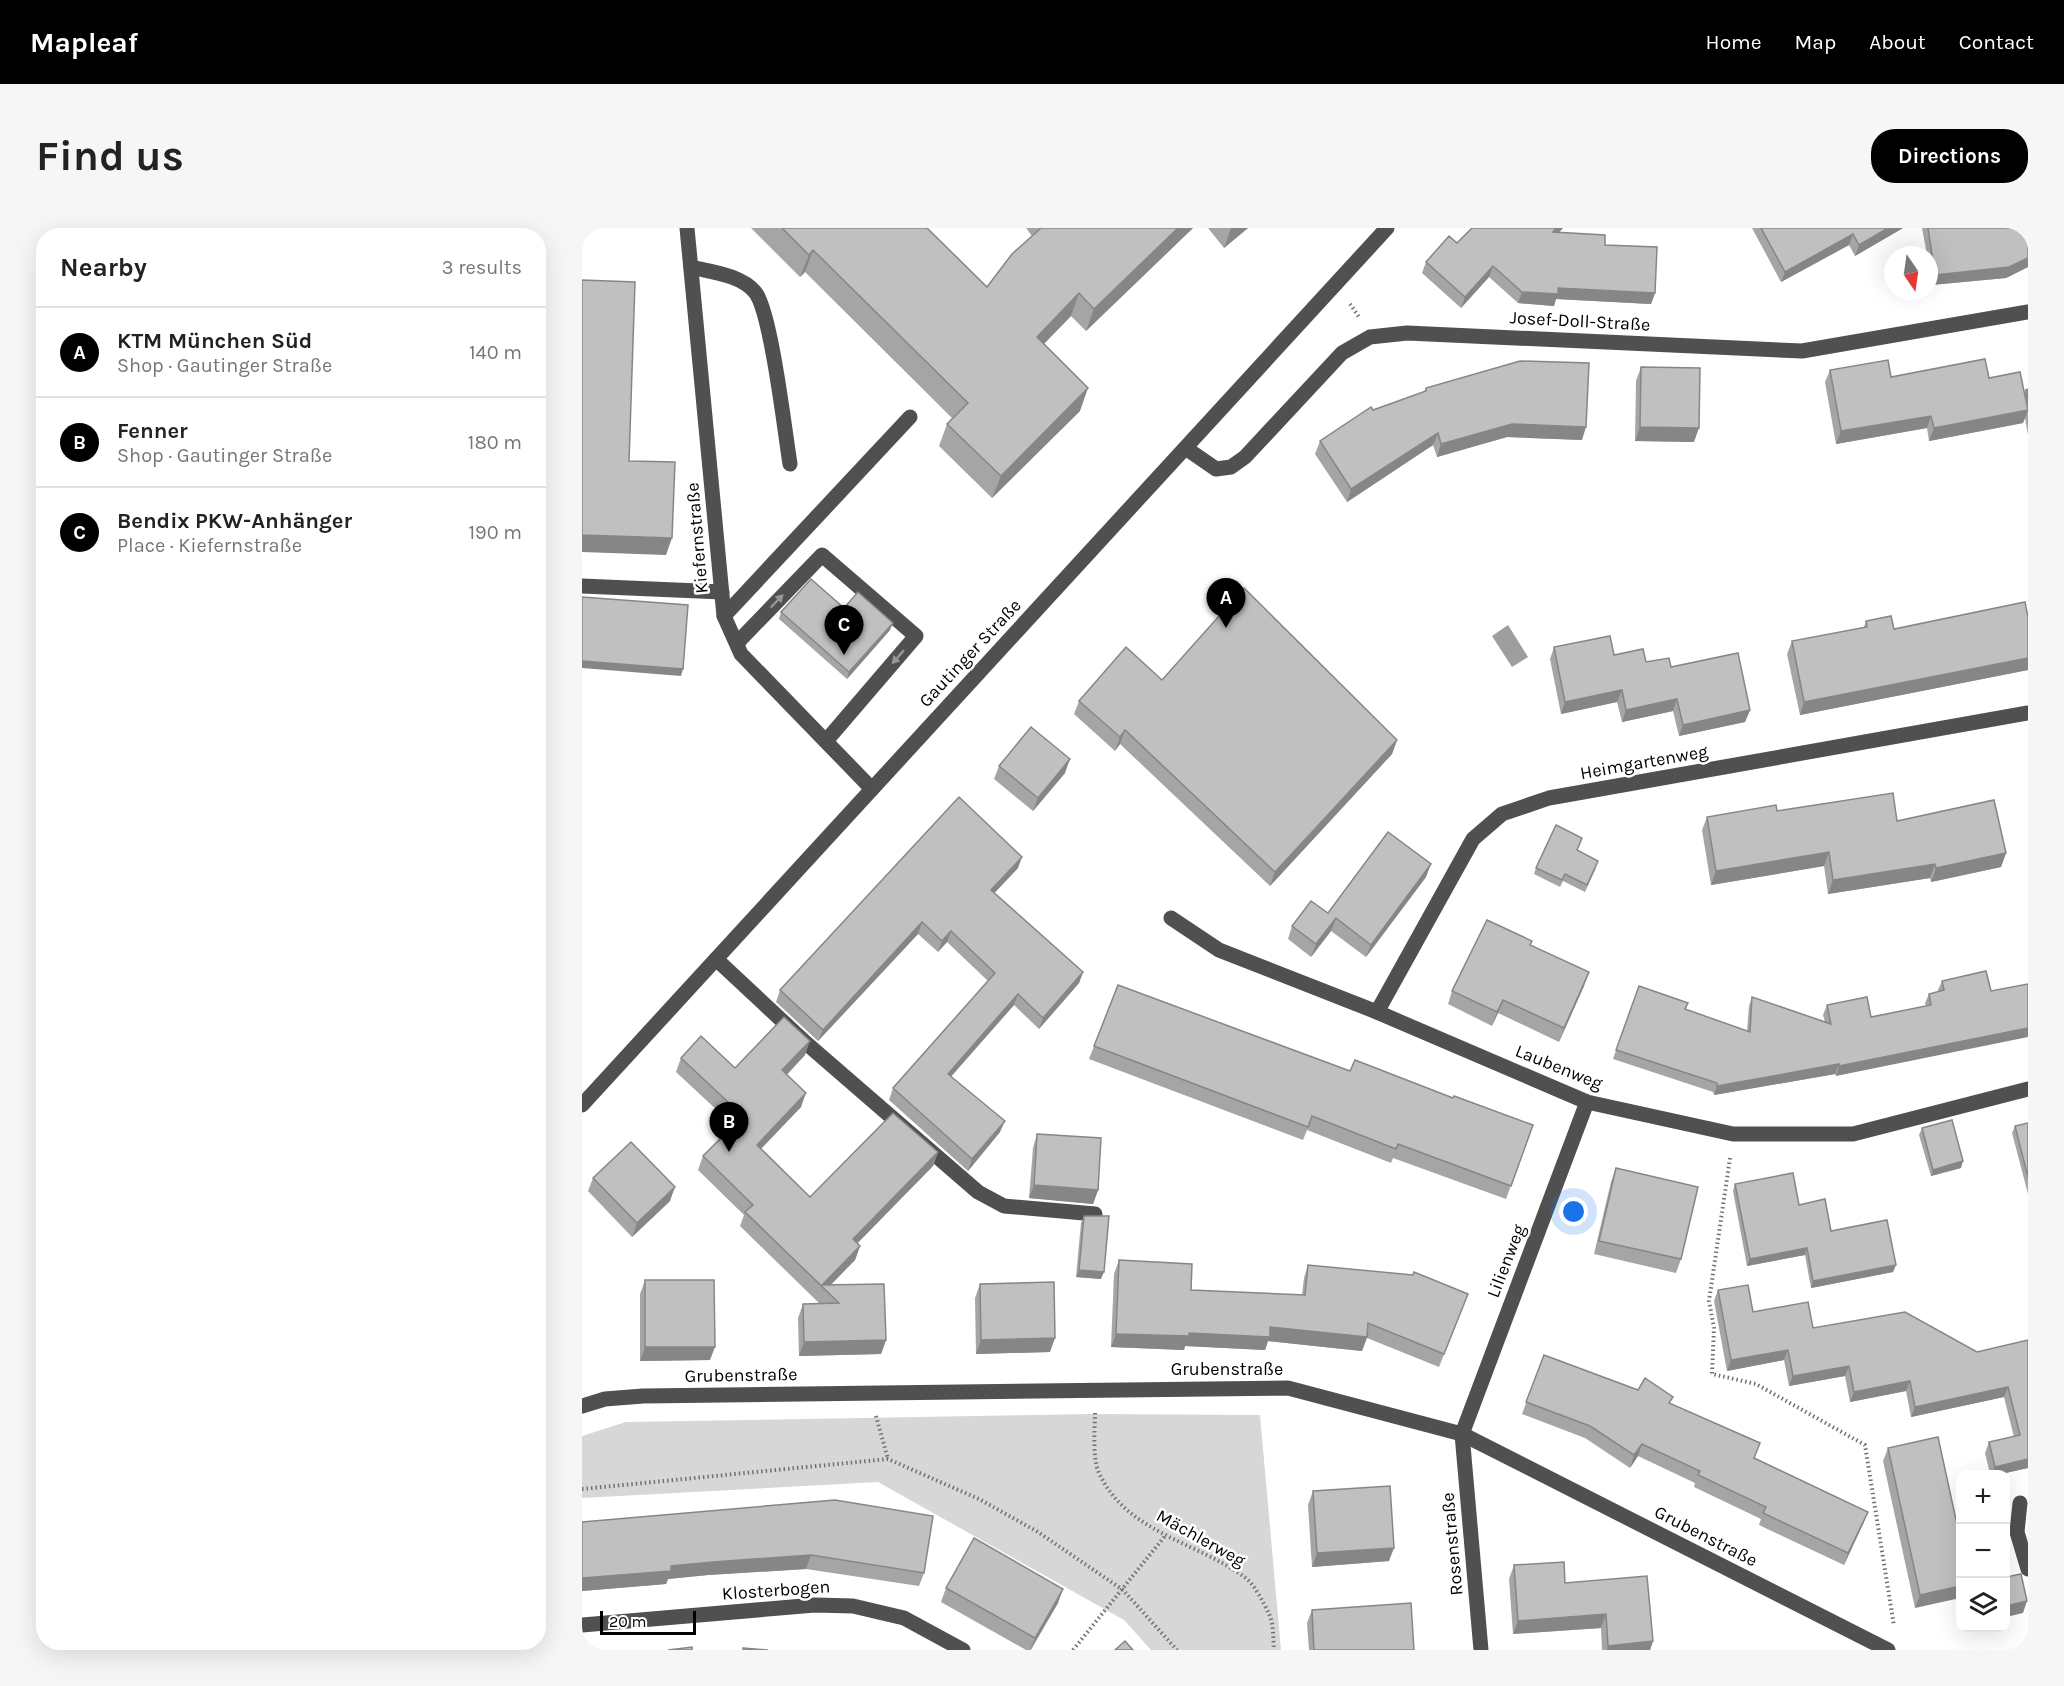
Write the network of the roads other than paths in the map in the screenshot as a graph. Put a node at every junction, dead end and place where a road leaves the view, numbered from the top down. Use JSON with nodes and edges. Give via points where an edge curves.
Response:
{"nodes":[{"id":1,"x":687,"y":228,"type":"edge"},
{"id":2,"x":1387,"y":228,"type":"edge"},
{"id":3,"x":691,"y":267,"type":"junction"},
{"id":4,"x":2028,"y":312,"type":"edge"},
{"id":5,"x":910,"y":417,"type":"dead end"},
{"id":6,"x":1186,"y":449,"type":"junction"},
{"id":7,"x":790,"y":464,"type":"dead end"},
{"id":8,"x":582,"y":586,"type":"edge"},
{"id":9,"x":722,"y":592,"type":"junction"},
{"id":10,"x":724,"y":616,"type":"junction"},
{"id":11,"x":737,"y":644,"type":"junction"},
{"id":12,"x":2028,"y":713,"type":"edge"},
{"id":13,"x":826,"y":741,"type":"junction"},
{"id":14,"x":872,"y":789,"type":"junction"},
{"id":15,"x":1171,"y":918,"type":"dead end"},
{"id":16,"x":716,"y":959,"type":"junction"},
{"id":17,"x":1377,"y":1012,"type":"junction"},
{"id":18,"x":2028,"y":1089,"type":"edge"},
{"id":19,"x":1587,"y":1102,"type":"junction"},
{"id":20,"x":582,"y":1105,"type":"edge"},
{"id":21,"x":1095,"y":1214,"type":"edge"},
{"id":22,"x":582,"y":1406,"type":"edge"},
{"id":23,"x":1462,"y":1434,"type":"junction"},
{"id":24,"x":2020,"y":1503,"type":"dead end"},
{"id":25,"x":2028,"y":1569,"type":"edge"},
{"id":26,"x":582,"y":1625,"type":"edge"},
{"id":27,"x":963,"y":1650,"type":"edge"},
{"id":28,"x":1481,"y":1650,"type":"edge"},
{"id":29,"x":1888,"y":1650,"type":"edge"}],
"edges":[{"from":1,"to":3,"type":"street","name":"Kiefernstraße"},
{"from":2,"to":6,"type":"street","name":"Gautinger Straße"},
{"from":3,"to":7,"type":"street","via":[[740,280],[756,292],[769,330]]},
{"from":3,"to":9,"type":"street","name":"Kiefernstraße"},
{"from":4,"to":6,"type":"street","name":"Josef-Doll-Straße","via":[[1802,351],[1407,333],[1370,337],[1342,353],[1245,457],[1232,466],[1216,469]]},
{"from":5,"to":10,"type":"street"},
{"from":6,"to":14,"type":"street","name":"Gautinger Straße"},
{"from":8,"to":9,"type":"street"},
{"from":9,"to":10,"type":"street","name":"Kiefernstraße"},
{"from":10,"to":11,"type":"street","name":"Kiefernstraße"},
{"from":11,"to":13,"type":"street","name":"Kiefernstraße","via":[[741,654]]},
{"from":11,"to":13,"type":"street","one_way":true,"via":[[822,555],[916,636]]},
{"from":12,"to":17,"type":"street","name":"Heimgartenweg","via":[[1549,798],[1502,814],[1473,839]]},
{"from":13,"to":14,"type":"street","name":"Kiefernstraße"},
{"from":14,"to":16,"type":"street","name":"Gautinger Straße"},
{"from":15,"to":17,"type":"street","name":"Laubenweg","via":[[1219,950]]},
{"from":16,"to":20,"type":"street","name":"Gautinger Straße"},
{"from":16,"to":21,"type":"street","via":[[978,1192],[1005,1206]]},
{"from":17,"to":19,"type":"street","name":"Laubenweg"},
{"from":18,"to":19,"type":"street","name":"Laubenweg","via":[[1853,1134],[1733,1134]]},
{"from":19,"to":23,"type":"street","name":"Lilienweg"},
{"from":22,"to":23,"type":"street","name":"Grubenstraße","via":[[605,1399],[643,1396],[1288,1388]]},
{"from":23,"to":28,"type":"street","name":"Rosenstraße"},
{"from":23,"to":29,"type":"street","name":"Grubenstraße"},
{"from":24,"to":25,"type":"street","via":[[2017,1532]]},
{"from":26,"to":27,"type":"street","name":"Klosterbogen","via":[[815,1605],[853,1606],[904,1618]]}]}
